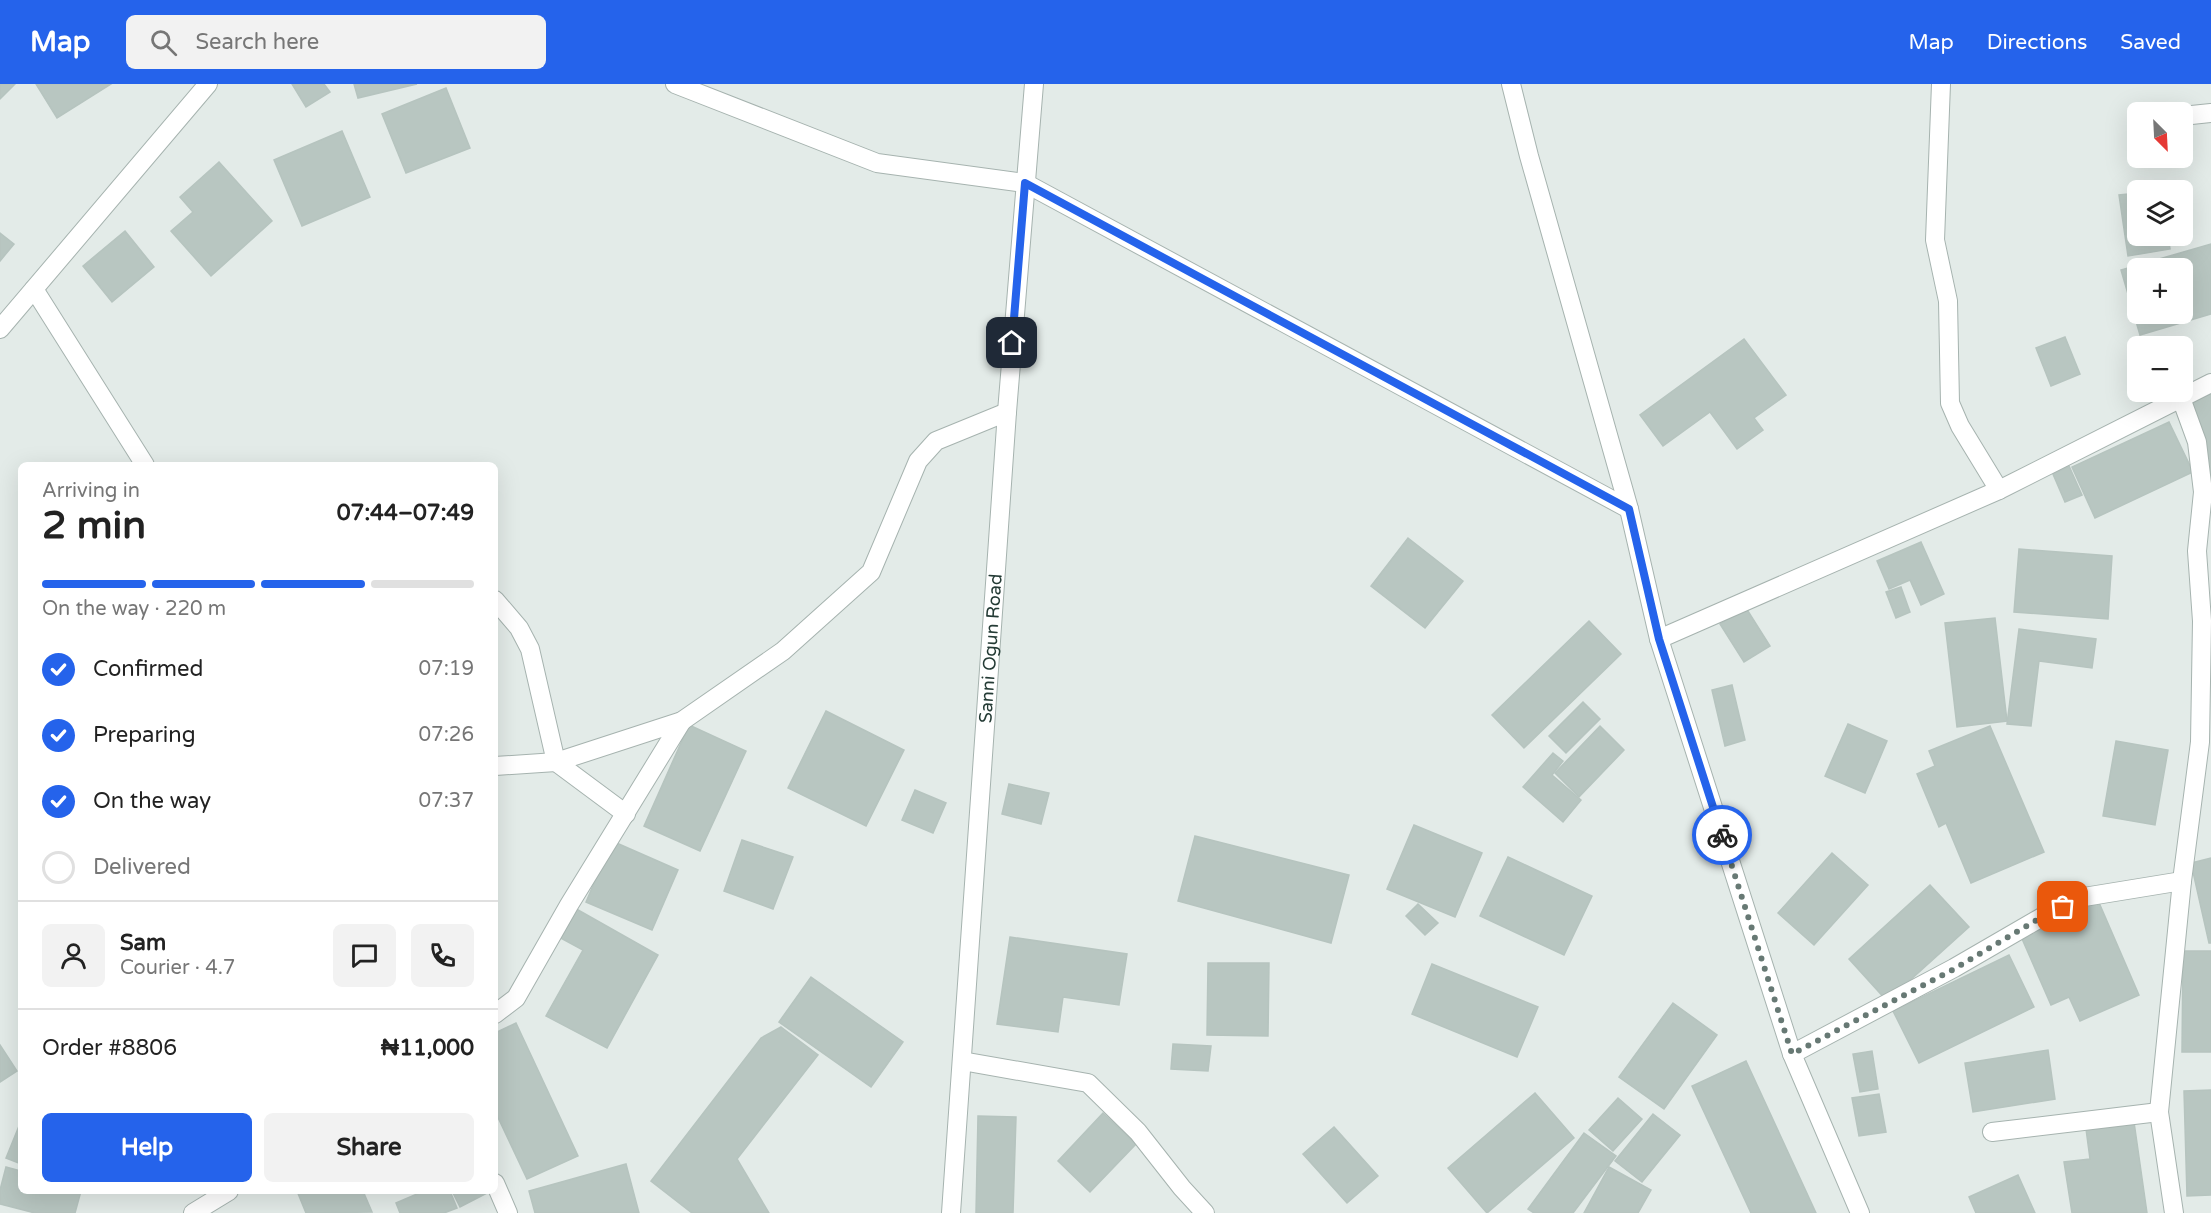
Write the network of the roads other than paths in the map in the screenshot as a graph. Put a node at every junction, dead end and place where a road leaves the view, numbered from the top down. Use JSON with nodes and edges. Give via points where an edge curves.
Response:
{"nodes":[{"id":1,"x":208,"y":84,"type":"edge"},
{"id":2,"x":675,"y":84,"type":"edge"},
{"id":3,"x":1034,"y":84,"type":"edge"},
{"id":4,"x":1511,"y":84,"type":"edge"},
{"id":5,"x":1941,"y":84,"type":"edge"},
{"id":6,"x":2211,"y":113,"type":"edge"},
{"id":7,"x":2193,"y":115,"type":"edge"},
{"id":8,"x":1025,"y":183,"type":"junction"},
{"id":9,"x":34,"y":289,"type":"junction"},
{"id":10,"x":0,"y":329,"type":"edge"},
{"id":11,"x":2211,"y":383,"type":"edge"},
{"id":12,"x":2193,"y":392,"type":"edge"},
{"id":13,"x":2173,"y":402,"type":"edge"},
{"id":14,"x":2182,"y":402,"type":"edge"},
{"id":15,"x":1006,"y":412,"type":"junction"},
{"id":16,"x":144,"y":462,"type":"edge"},
{"id":17,"x":1999,"y":490,"type":"junction"},
{"id":18,"x":1629,"y":509,"type":"junction"},
{"id":19,"x":498,"y":604,"type":"edge"},
{"id":20,"x":1659,"y":639,"type":"junction"},
{"id":21,"x":682,"y":721,"type":"junction"},
{"id":22,"x":556,"y":762,"type":"junction"},
{"id":23,"x":498,"y":766,"type":"edge"},
{"id":24,"x":626,"y":814,"type":"junction"},
{"id":25,"x":2182,"y":881,"type":"junction"},
{"id":26,"x":498,"y":1012,"type":"edge"},
{"id":27,"x":1792,"y":1054,"type":"junction"},
{"id":28,"x":962,"y":1061,"type":"junction"},
{"id":29,"x":2160,"y":1112,"type":"junction"},
{"id":30,"x":1992,"y":1132,"type":"dead end"},
{"id":31,"x":498,"y":1190,"type":"edge"},
{"id":32,"x":224,"y":1194,"type":"edge"},
{"id":33,"x":193,"y":1213,"type":"edge"},
{"id":34,"x":508,"y":1213,"type":"edge"},
{"id":35,"x":951,"y":1213,"type":"edge"},
{"id":36,"x":1205,"y":1213,"type":"edge"},
{"id":37,"x":1860,"y":1213,"type":"edge"},
{"id":38,"x":2175,"y":1213,"type":"edge"}],
"edges":[{"from":1,"to":9,"type":"street"},
{"from":2,"to":8,"type":"street","via":[[877,163]]},
{"from":3,"to":8,"type":"street","name":"Sanni Ogun Road"},
{"from":4,"to":18,"type":"street"},
{"from":5,"to":17,"type":"street","via":[[1935,240],[1948,301],[1950,404]]},
{"from":6,"to":7,"type":"street"},
{"from":8,"to":15,"type":"street","name":"Sanni Ogun Road"},
{"from":8,"to":18,"type":"street"},
{"from":9,"to":10,"type":"street"},
{"from":9,"to":16,"type":"street"},
{"from":11,"to":12,"type":"street"},
{"from":13,"to":17,"type":"street"},
{"from":14,"to":25,"type":"street","via":[[2197,442],[2203,492],[2197,551],[2202,621],[2200,742]]},
{"from":15,"to":21,"type":"street","via":[[936,441],[918,461],[870,572],[783,651]]},
{"from":15,"to":28,"type":"street","name":"Sanni Ogun Road"},
{"from":17,"to":20,"type":"street"},
{"from":18,"to":20,"type":"street"},
{"from":19,"to":22,"type":"street","via":[[531,649]]},
{"from":20,"to":27,"type":"street"},
{"from":21,"to":22,"type":"street"},
{"from":21,"to":24,"type":"street"},
{"from":22,"to":23,"type":"street"},
{"from":22,"to":24,"type":"street"},
{"from":24,"to":26,"type":"street","via":[[516,998]]},
{"from":25,"to":27,"type":"street","via":[[2084,897]]},
{"from":25,"to":29,"type":"street"},
{"from":27,"to":37,"type":"street"},
{"from":28,"to":35,"type":"street","name":"Sanni Ogun Road"},
{"from":28,"to":36,"type":"street","via":[[1088,1083],[1138,1132]]},
{"from":29,"to":30,"type":"street"},
{"from":29,"to":38,"type":"street"},
{"from":31,"to":34,"type":"street"},
{"from":32,"to":33,"type":"street"}]}
